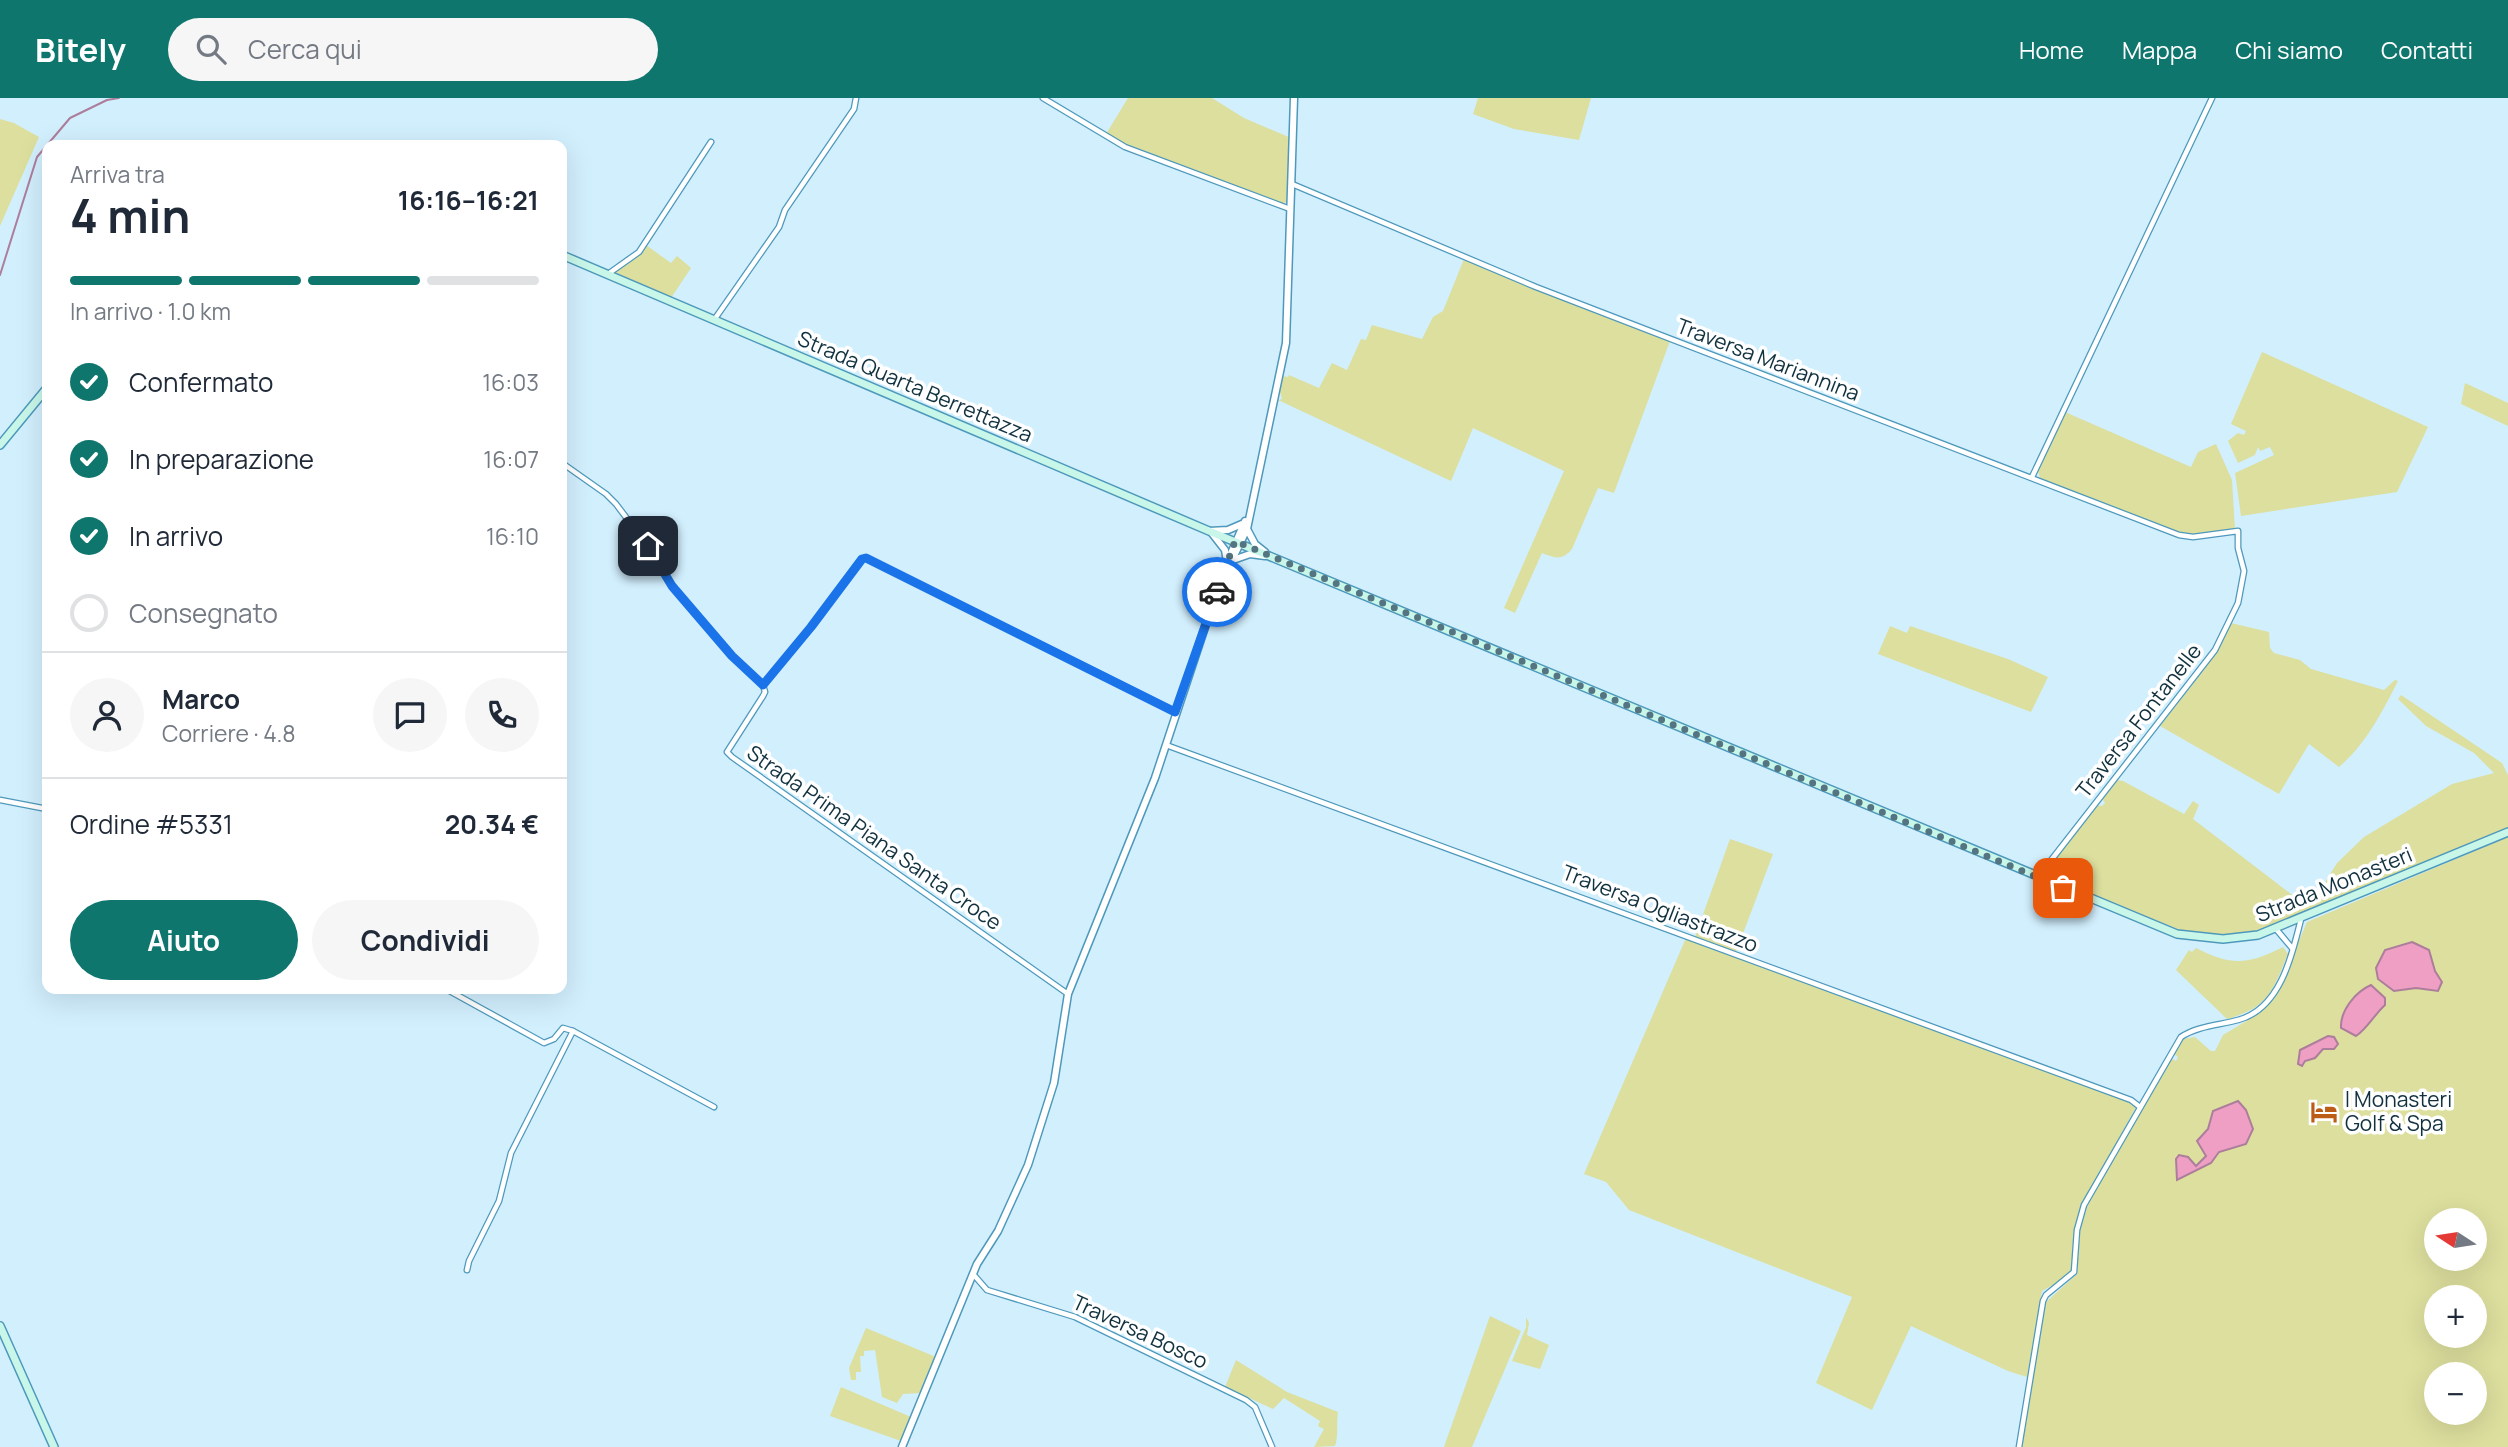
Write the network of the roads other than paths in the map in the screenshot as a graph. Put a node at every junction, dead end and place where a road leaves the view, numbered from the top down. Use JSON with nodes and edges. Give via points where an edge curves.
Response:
{"nodes":[{"id":1,"x":856,"y":98,"type":"edge"},
{"id":2,"x":1043,"y":98,"type":"edge"},
{"id":3,"x":1294,"y":98,"type":"edge"},
{"id":4,"x":2212,"y":98,"type":"edge"},
{"id":5,"x":710,"y":142,"type":"dead end"},
{"id":6,"x":1292,"y":184,"type":"junction"},
{"id":7,"x":1292,"y":209,"type":"junction"},
{"id":8,"x":567,"y":257,"type":"edge"},
{"id":9,"x":607,"y":275,"type":"junction"},
{"id":10,"x":713,"y":320,"type":"junction"},
{"id":11,"x":42,"y":394,"type":"edge"},
{"id":12,"x":0,"y":444,"type":"edge"},
{"id":13,"x":567,"y":467,"type":"edge"},
{"id":14,"x":2032,"y":477,"type":"junction"},
{"id":15,"x":1245,"y":526,"type":"junction"},
{"id":16,"x":1209,"y":531,"type":"junction"},
{"id":17,"x":2238,"y":531,"type":"joint"},
{"id":18,"x":1238,"y":542,"type":"junction"},
{"id":19,"x":1273,"y":557,"type":"junction"},
{"id":20,"x":1230,"y":561,"type":"junction"},
{"id":21,"x":763,"y":685,"type":"junction"},
{"id":22,"x":1175,"y":712,"type":"junction"},
{"id":23,"x":1166,"y":746,"type":"junction"},
{"id":24,"x":0,"y":800,"type":"edge"},
{"id":25,"x":42,"y":808,"type":"edge"},
{"id":26,"x":2508,"y":832,"type":"edge"},
{"id":27,"x":2038,"y":878,"type":"junction"},
{"id":28,"x":2301,"y":919,"type":"junction"},
{"id":29,"x":2276,"y":929,"type":"junction"},
{"id":30,"x":2293,"y":949,"type":"junction"},
{"id":31,"x":1068,"y":993,"type":"junction"},
{"id":32,"x":455,"y":994,"type":"edge"},
{"id":33,"x":573,"y":1031,"type":"junction"},
{"id":34,"x":714,"y":1107,"type":"dead end"},
{"id":35,"x":2140,"y":1107,"type":"junction"},
{"id":36,"x":467,"y":1270,"type":"dead end"},
{"id":37,"x":973,"y":1273,"type":"junction"},
{"id":38,"x":0,"y":1326,"type":"edge"},
{"id":39,"x":54,"y":1447,"type":"edge"},
{"id":40,"x":902,"y":1447,"type":"edge"},
{"id":41,"x":1272,"y":1447,"type":"edge"},
{"id":42,"x":2019,"y":1447,"type":"edge"}],
"edges":[{"from":1,"to":10,"type":"street","via":[[854,109],[785,210],[779,227]]},
{"from":2,"to":7,"type":"street","via":[[1158,162]]},
{"from":3,"to":6,"type":"street"},
{"from":4,"to":14,"type":"street"},
{"from":5,"to":9,"type":"street","via":[[639,252]]},
{"from":6,"to":7,"type":"street"},
{"from":6,"to":14,"type":"street","name":"Traversa Mariannina","via":[[1536,286]]},
{"from":7,"to":15,"type":"street","via":[[1286,343]]},
{"from":8,"to":9,"type":"main road","name":"Strada Quarta Berrettazza"},
{"from":9,"to":10,"type":"main road","name":"Strada Quarta Berrettazza"},
{"from":10,"to":16,"type":"main road","name":"Strada Quarta Berrettazza"},
{"from":11,"to":12,"type":"main road"},
{"from":13,"to":21,"type":"street","via":[[616,504],[672,586]]},
{"from":14,"to":17,"type":"street","name":"Traversa Mariannina","via":[[2179,535]]},
{"from":15,"to":16,"type":"street"},
{"from":15,"to":18,"type":"street"},
{"from":15,"to":19,"type":"street","via":[[1255,544]]},
{"from":16,"to":18,"type":"main road","name":"Strada Quarta Berrettazza"},
{"from":16,"to":20,"type":"street"},
{"from":17,"to":27,"type":"street","name":"Traversa Fontanelle","via":[[2244,571],[2238,603],[2215,650]]},
{"from":18,"to":19,"type":"main road","name":"Strada Monasteri"},
{"from":18,"to":20,"type":"street"},
{"from":19,"to":20,"type":"street","via":[[1250,554]]},
{"from":19,"to":27,"type":"main road","name":"Strada Monasteri"},
{"from":20,"to":22,"type":"street"},
{"from":21,"to":22,"type":"street","name":"Strada Prima Piana Santa Croce","via":[[866,558]]},
{"from":21,"to":31,"type":"street","name":"Strada Prima Piana Santa Croce","via":[[763,696],[727,752]]},
{"from":22,"to":23,"type":"street"},
{"from":23,"to":31,"type":"street"},
{"from":23,"to":35,"type":"street","name":"Traversa Ogliastrazzo","via":[[1547,883]]},
{"from":24,"to":25,"type":"street"},
{"from":26,"to":28,"type":"main road","name":"Strada Monasteri"},
{"from":27,"to":29,"type":"main road","name":"Strada Monasteri","via":[[2193,938],[2237,938]]},
{"from":28,"to":29,"type":"main road","name":"Strada Monasteri"},
{"from":28,"to":30,"type":"street"},
{"from":29,"to":30,"type":"street"},
{"from":30,"to":35,"type":"street","via":[[2265,1006],[2242,1019],[2181,1037]]},
{"from":31,"to":37,"type":"street","via":[[1049,1103],[1023,1176]]},
{"from":32,"to":33,"type":"street","via":[[538,1041],[548,1042],[562,1028]]},
{"from":33,"to":34,"type":"street"},
{"from":33,"to":36,"type":"street","via":[[511,1153],[500,1196]]},
{"from":35,"to":42,"type":"street","via":[[2084,1205],[2074,1272],[2043,1301]]},
{"from":37,"to":40,"type":"street"},
{"from":37,"to":41,"type":"street","name":"Traversa Bosco","via":[[987,1290],[1075,1317],[1245,1400],[1255,1407]]},
{"from":38,"to":39,"type":"main road"}]}
